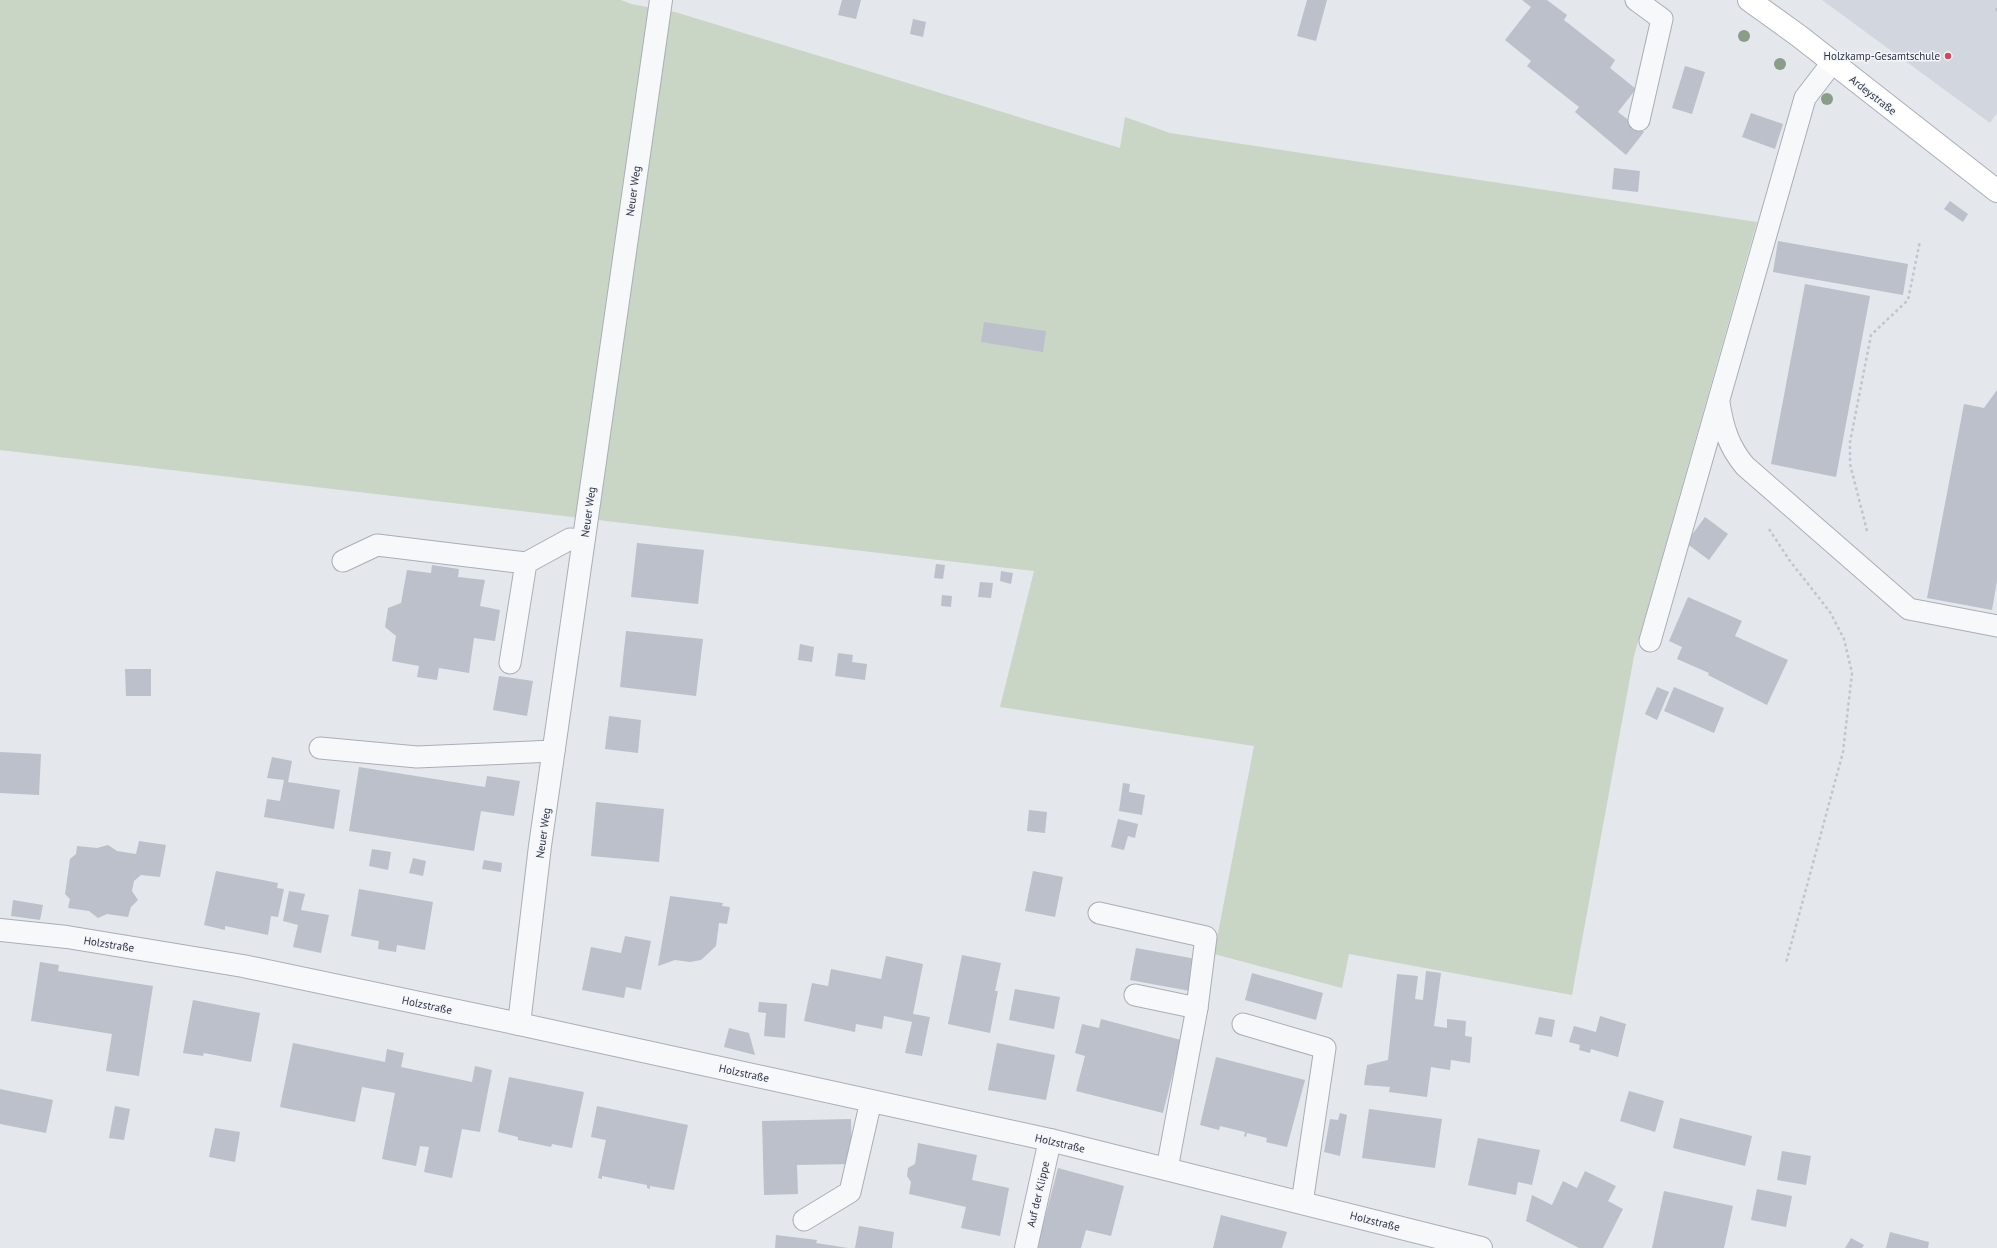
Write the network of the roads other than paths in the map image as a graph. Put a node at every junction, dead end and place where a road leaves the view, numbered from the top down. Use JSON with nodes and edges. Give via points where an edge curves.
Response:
{"nodes":[{"id":1,"x":661,"y":0,"type":"edge"},
{"id":2,"x":1636,"y":0,"type":"edge"},
{"id":3,"x":1761,"y":4,"type":"edge"},
{"id":4,"x":1832,"y":63,"type":"junction"},
{"id":5,"x":1639,"y":120,"type":"dead end"},
{"id":6,"x":1997,"y":191,"type":"edge"},
{"id":7,"x":1719,"y":401,"type":"junction"},
{"id":8,"x":584,"y":540,"type":"junction"},
{"id":9,"x":343,"y":561,"type":"dead end"},
{"id":10,"x":526,"y":563,"type":"junction"},
{"id":11,"x":1997,"y":626,"type":"edge"},
{"id":12,"x":1650,"y":641,"type":"dead end"},
{"id":13,"x":510,"y":663,"type":"dead end"},
{"id":14,"x":320,"y":748,"type":"dead end"},
{"id":15,"x":554,"y":751,"type":"junction"},
{"id":16,"x":1100,"y":913,"type":"dead end"},
{"id":17,"x":0,"y":930,"type":"edge"},
{"id":18,"x":1135,"y":995,"type":"dead end"},
{"id":19,"x":1197,"y":1008,"type":"junction"},
{"id":20,"x":519,"y":1024,"type":"junction"},
{"id":21,"x":1244,"y":1024,"type":"dead end"},
{"id":22,"x":871,"y":1101,"type":"junction"},
{"id":23,"x":1050,"y":1140,"type":"junction"},
{"id":24,"x":1167,"y":1169,"type":"junction"},
{"id":25,"x":1302,"y":1203,"type":"junction"},
{"id":26,"x":804,"y":1220,"type":"dead end"},
{"id":27,"x":1026,"y":1248,"type":"edge"},
{"id":28,"x":1481,"y":1248,"type":"edge"}],
"edges":[{"from":1,"to":8,"type":"street","name":"Neuer Weg"},
{"from":2,"to":5,"type":"lane","via":[[1662,19]]},
{"from":3,"to":4,"type":"main road","name":"Ardeystraße"},
{"from":4,"to":6,"type":"main road","name":"Ardeystraße"},
{"from":4,"to":7,"type":"lane","via":[[1805,98]]},
{"from":7,"to":11,"type":"lane","via":[[1722,422],[1730,445],[1745,466],[1909,609]]},
{"from":7,"to":12,"type":"lane"},
{"from":8,"to":10,"type":"lane","via":[[570,539]]},
{"from":8,"to":15,"type":"street","name":"Neuer Weg"},
{"from":9,"to":10,"type":"lane","via":[[378,545]]},
{"from":10,"to":13,"type":"lane"},
{"from":14,"to":15,"type":"lane","via":[[417,757]]},
{"from":15,"to":20,"type":"street","name":"Neuer Weg"},
{"from":16,"to":19,"type":"lane","via":[[1206,937]]},
{"from":17,"to":20,"type":"street","name":"Holzstraße","via":[[67,937],[243,966]]},
{"from":18,"to":19,"type":"lane"},
{"from":19,"to":24,"type":"lane"},
{"from":20,"to":22,"type":"street","name":"Holzstraße"},
{"from":21,"to":25,"type":"lane","via":[[1325,1048]]},
{"from":22,"to":23,"type":"street","name":"Holzstraße"},
{"from":22,"to":26,"type":"lane","via":[[850,1192]]},
{"from":23,"to":24,"type":"street","name":"Holzstraße"},
{"from":23,"to":27,"type":"street","name":"Auf der Klippe"},
{"from":24,"to":25,"type":"street","name":"Holzstraße"},
{"from":25,"to":28,"type":"street","name":"Holzstraße"}]}
